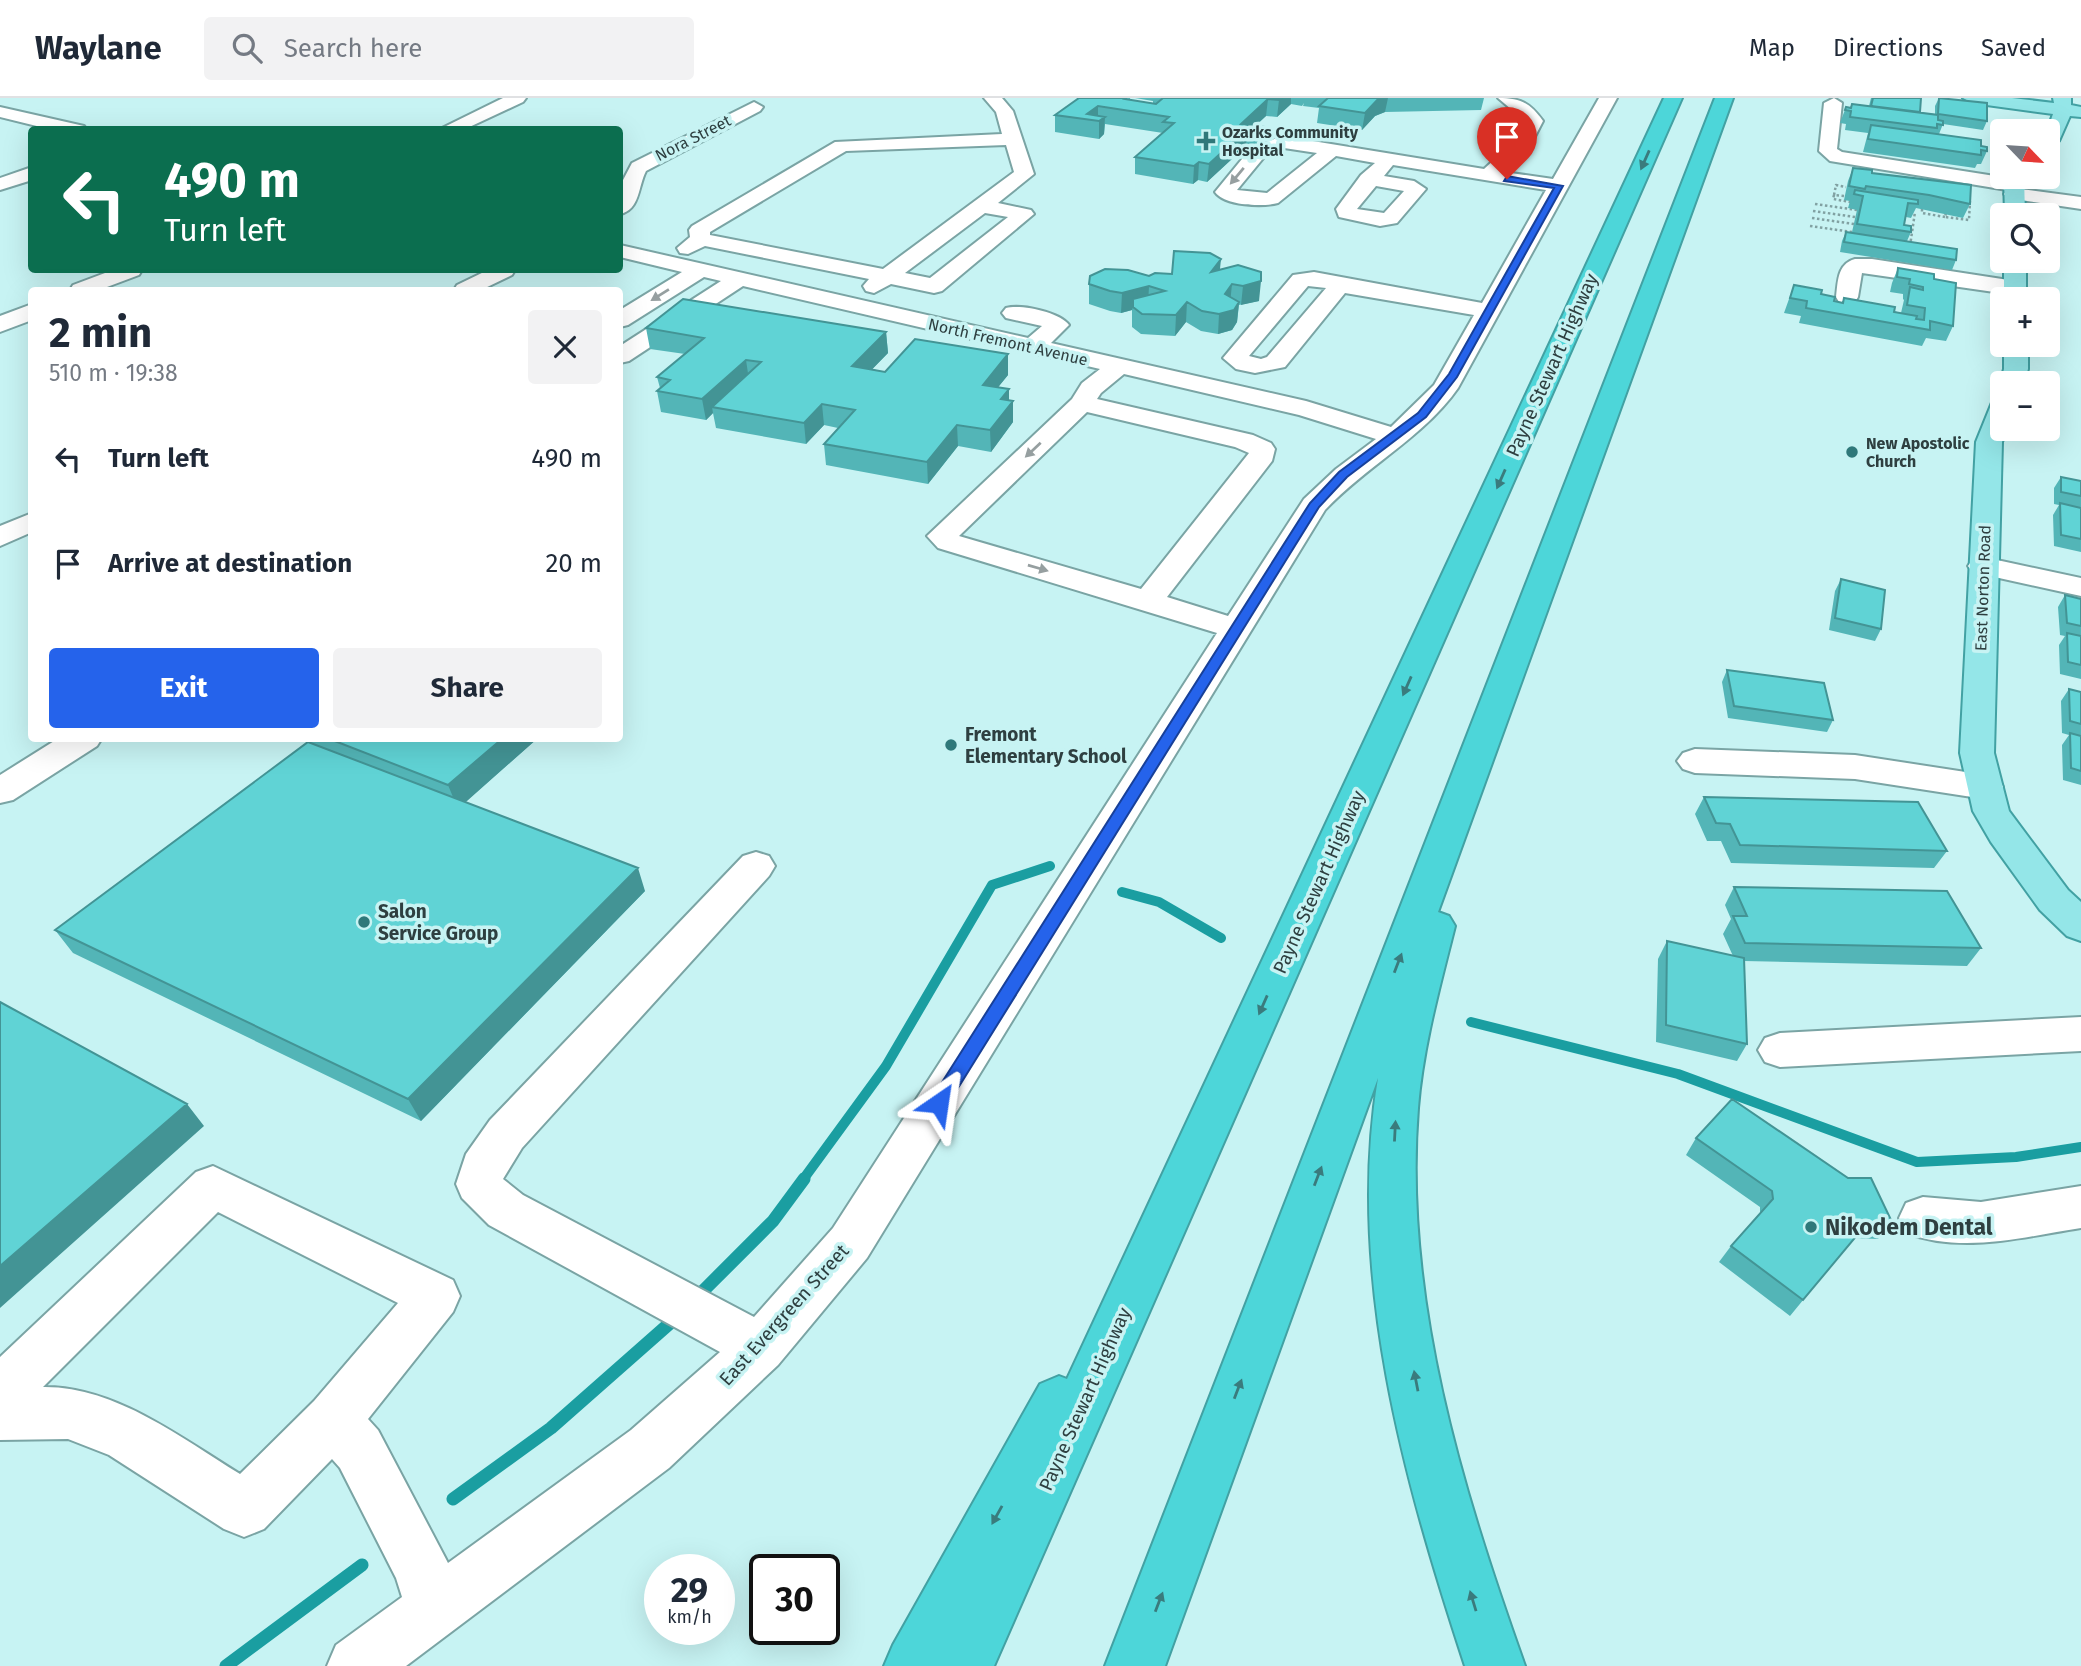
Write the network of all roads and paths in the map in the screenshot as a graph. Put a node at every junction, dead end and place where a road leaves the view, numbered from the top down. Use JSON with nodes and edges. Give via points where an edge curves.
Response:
{"nodes":[{"id":1,"x":517,"y":98,"type":"edge"},
{"id":2,"x":993,"y":98,"type":"edge"},
{"id":3,"x":1507,"y":98,"type":"edge"},
{"id":4,"x":1608,"y":98,"type":"edge"},
{"id":5,"x":1673,"y":98,"type":"edge"},
{"id":6,"x":1724,"y":98,"type":"edge"},
{"id":7,"x":1972,"y":98,"type":"edge"},
{"id":8,"x":1995,"y":99,"type":"edge"},
{"id":9,"x":730,"y":102,"type":"dead end"},
{"id":10,"x":1833,"y":103,"type":"dead end"},
{"id":11,"x":2069,"y":107,"type":"edge"},
{"id":12,"x":0,"y":111,"type":"edge"},
{"id":13,"x":2060,"y":125,"type":"edge"},
{"id":14,"x":62,"y":126,"type":"edge"},
{"id":15,"x":456,"y":126,"type":"edge"},
{"id":16,"x":1013,"y":139,"type":"junction"},
{"id":17,"x":979,"y":140,"type":"junction"},
{"id":18,"x":1332,"y":150,"type":"junction"},
{"id":19,"x":1388,"y":159,"type":"junction"},
{"id":20,"x":28,"y":174,"type":"edge"},
{"id":21,"x":1494,"y":176,"type":"junction"},
{"id":22,"x":1368,"y":179,"type":"dead end"},
{"id":23,"x":1990,"y":181,"type":"edge"},
{"id":24,"x":0,"y":184,"type":"edge"},
{"id":25,"x":1559,"y":186,"type":"junction"},
{"id":26,"x":1846,"y":187,"type":"edge"},
{"id":27,"x":1005,"y":188,"type":"junction"},
{"id":28,"x":2029,"y":189,"type":"edge"},
{"id":29,"x":1834,"y":195,"type":"junction"},
{"id":30,"x":1970,"y":196,"type":"edge"},
{"id":31,"x":1844,"y":197,"type":"dead end"},
{"id":32,"x":1857,"y":203,"type":"edge"},
{"id":33,"x":2081,"y":203,"type":"edge"},
{"id":34,"x":1815,"y":204,"type":"dead end"},
{"id":35,"x":623,"y":205,"type":"edge"},
{"id":36,"x":982,"y":206,"type":"junction"},
{"id":37,"x":1857,"y":210,"type":"edge"},
{"id":38,"x":1813,"y":211,"type":"dead end"},
{"id":39,"x":1907,"y":211,"type":"edge"},
{"id":40,"x":1915,"y":212,"type":"junction"},
{"id":41,"x":1855,"y":217,"type":"edge"},
{"id":42,"x":1812,"y":218,"type":"dead end"},
{"id":43,"x":1854,"y":224,"type":"edge"},
{"id":44,"x":1810,"y":226,"type":"dead end"},
{"id":45,"x":1852,"y":232,"type":"edge"},
{"id":46,"x":701,"y":239,"type":"junction"},
{"id":47,"x":1909,"y":247,"type":"edge"},
{"id":48,"x":623,"y":252,"type":"edge"},
{"id":49,"x":665,"y":262,"type":"junction"},
{"id":50,"x":700,"y":270,"type":"junction"},
{"id":51,"x":124,"y":273,"type":"edge"},
{"id":52,"x":498,"y":273,"type":"edge"},
{"id":53,"x":887,"y":276,"type":"junction"},
{"id":54,"x":739,"y":279,"type":"junction"},
{"id":55,"x":1346,"y":285,"type":"junction"},
{"id":56,"x":88,"y":287,"type":"edge"},
{"id":57,"x":471,"y":287,"type":"edge"},
{"id":58,"x":1990,"y":289,"type":"edge"},
{"id":59,"x":1847,"y":297,"type":"edge"},
{"id":60,"x":849,"y":305,"type":"junction"},
{"id":61,"x":1489,"y":311,"type":"junction"},
{"id":62,"x":1014,"y":313,"type":"dead end"},
{"id":63,"x":28,"y":314,"type":"edge"},
{"id":64,"x":623,"y":318,"type":"edge"},
{"id":65,"x":0,"y":325,"type":"edge"},
{"id":66,"x":968,"y":332,"type":"junction"},
{"id":67,"x":1032,"y":347,"type":"junction"},
{"id":68,"x":623,"y":354,"type":"edge"},
{"id":69,"x":1118,"y":367,"type":"junction"},
{"id":70,"x":1454,"y":375,"type":"junction"},
{"id":71,"x":1087,"y":395,"type":"junction"},
{"id":72,"x":1307,"y":409,"type":"junction"},
{"id":73,"x":1395,"y":436,"type":"junction"},
{"id":74,"x":1990,"y":439,"type":"edge"},
{"id":75,"x":28,"y":523,"type":"edge"},
{"id":76,"x":0,"y":537,"type":"edge"},
{"id":77,"x":1983,"y":566,"type":"junction"},
{"id":78,"x":2081,"y":587,"type":"edge"},
{"id":79,"x":1148,"y":600,"type":"junction"},
{"id":80,"x":1236,"y":629,"type":"junction"},
{"id":81,"x":1484,"y":733,"type":"junction"},
{"id":82,"x":79,"y":742,"type":"edge"},
{"id":83,"x":1696,"y":761,"type":"dead end"},
{"id":84,"x":1983,"y":780,"type":"junction"},
{"id":85,"x":0,"y":792,"type":"edge"},
{"id":86,"x":756,"y":866,"type":"dead end"},
{"id":87,"x":2072,"y":907,"type":"edge"},
{"id":88,"x":2081,"y":1034,"type":"edge"},
{"id":89,"x":1780,"y":1050,"type":"dead end"},
{"id":90,"x":1206,"y":1133,"type":"junction"},
{"id":91,"x":2081,"y":1207,"type":"edge"},
{"id":92,"x":1923,"y":1218,"type":"dead end"},
{"id":93,"x":760,"y":1348,"type":"junction"},
{"id":94,"x":0,"y":1393,"type":"edge"},
{"id":95,"x":0,"y":1414,"type":"edge"},
{"id":96,"x":333,"y":1420,"type":"junction"},
{"id":97,"x":435,"y":1608,"type":"junction"},
{"id":98,"x":357,"y":1666,"type":"edge"},
{"id":99,"x":914,"y":1666,"type":"edge"},
{"id":100,"x":964,"y":1666,"type":"edge"},
{"id":101,"x":1135,"y":1666,"type":"edge"},
{"id":102,"x":1495,"y":1666,"type":"edge"}],
"edges":[{"from":1,"to":15,"type":"street"},
{"from":2,"to":16,"type":"street","via":[[1004,111]]},
{"from":3,"to":21,"type":"street","via":[[1534,121],[1531,134]]},
{"from":4,"to":25,"type":"street","name":"East Evergreen Street"},
{"from":5,"to":90,"type":"highway","name":"Payne Stewart Highway","one_way":true},
{"from":6,"to":81,"type":"highway"},
{"from":7,"to":8,"type":"main road"},
{"from":8,"to":11,"type":"main road"},
{"from":9,"to":35,"type":"street","name":"Nora Street","via":[[754,107],[639,167],[633,174],[630,198]]},
{"from":10,"to":23,"type":"street","via":[[1828,152],[1837,157]]},
{"from":11,"to":13,"type":"main road"},
{"from":12,"to":14,"type":"street"},
{"from":16,"to":17,"type":"street"},
{"from":16,"to":27,"type":"street","via":[[1024,174]]},
{"from":17,"to":27,"type":"street","via":[[992,183]]},
{"from":17,"to":46,"type":"street","via":[[950,151],[901,153],[842,146],[699,230]]},
{"from":18,"to":18,"type":"street","one_way":true,"via":[[1282,142],[1258,152],[1225,192],[1271,200]]},
{"from":18,"to":19,"type":"street"},
{"from":19,"to":21,"type":"street"},
{"from":19,"to":22,"type":"street"},
{"from":20,"to":24,"type":"street"},
{"from":21,"to":25,"type":"street"},
{"from":25,"to":61,"type":"street","name":"East Evergreen Street"},
{"from":26,"to":29,"type":"path","via":[[1837,184]]},
{"from":27,"to":36,"type":"street"},
{"from":28,"to":33,"type":"street"},
{"from":29,"to":31,"type":"path"},
{"from":29,"to":32,"type":"path","via":[[1833,199]]},
{"from":30,"to":40,"type":"path","via":[[1969,220]]},
{"from":34,"to":37,"type":"path"},
{"from":36,"to":53,"type":"street"},
{"from":36,"to":53,"type":"street","via":[[1024,215],[934,286]]},
{"from":38,"to":41,"type":"path"},
{"from":39,"to":40,"type":"path"},
{"from":40,"to":47,"type":"path"},
{"from":42,"to":43,"type":"path"},
{"from":44,"to":45,"type":"path"},
{"from":46,"to":49,"type":"street"},
{"from":46,"to":53,"type":"street"},
{"from":48,"to":49,"type":"street","name":"North Fremont Avenue"},
{"from":49,"to":50,"type":"street","name":"North Fremont Avenue"},
{"from":50,"to":54,"type":"street","name":"North Fremont Avenue"},
{"from":50,"to":64,"type":"street","one_way":true},
{"from":51,"to":56,"type":"street"},
{"from":52,"to":57,"type":"street"},
{"from":53,"to":60,"type":"street"},
{"from":54,"to":60,"type":"street","name":"North Fremont Avenue"},
{"from":54,"to":68,"type":"street"},
{"from":55,"to":55,"type":"street","via":[[1336,288],[1276,362],[1262,367],[1238,362],[1236,358],[1301,280]]},
{"from":55,"to":61,"type":"street"},
{"from":58,"to":59,"type":"street","via":[[1856,266]]},
{"from":60,"to":66,"type":"street","name":"North Fremont Avenue"},
{"from":61,"to":70,"type":"street","name":"East Evergreen Street"},
{"from":62,"to":67,"type":"street","via":[[1057,325]]},
{"from":63,"to":65,"type":"street"},
{"from":66,"to":67,"type":"street","name":"North Fremont Avenue"},
{"from":66,"to":71,"type":"street","via":[[964,339],[971,349],[1057,377]]},
{"from":67,"to":69,"type":"street","name":"North Fremont Avenue"},
{"from":69,"to":71,"type":"street"},
{"from":69,"to":72,"type":"street","name":"North Fremont Avenue"},
{"from":70,"to":72,"type":"street","via":[[1420,400],[1398,407]]},
{"from":70,"to":73,"type":"street","name":"East Evergreen Street","via":[[1429,408]]},
{"from":71,"to":79,"type":"street","via":[[1262,449],[1262,455]]},
{"from":71,"to":79,"type":"street","one_way":true,"via":[[942,536],[948,542]]},
{"from":72,"to":73,"type":"street","name":"North Fremont Avenue"},
{"from":73,"to":80,"type":"street","name":"East Evergreen Street","via":[[1343,474],[1314,505]]},
{"from":74,"to":77,"type":"main road","name":"East Norton Road"},
{"from":75,"to":76,"type":"street"},
{"from":77,"to":78,"type":"street"},
{"from":77,"to":84,"type":"main road","name":"East Norton Road","via":[[1977,753]]},
{"from":79,"to":80,"type":"street"},
{"from":80,"to":93,"type":"street","name":"East Evergreen Street","via":[[850,1243]]},
{"from":101,"to":81,"type":"highway","one_way":true},
{"from":102,"to":81,"type":"highway","one_way":true,"via":[[1449,1522],[1424,1423],[1409,1343],[1394,1204],[1394,1132],[1407,1035]]},
{"from":82,"to":85,"type":"street"},
{"from":83,"to":84,"type":"street","via":[[1855,767]]},
{"from":84,"to":87,"type":"main road","name":"East Norton Road","via":[[1991,811],[2004,833]]},
{"from":86,"to":93,"type":"street","via":[[506,1134],[482,1168],[479,1184],[506,1210]]},
{"from":88,"to":89,"type":"street"},
{"from":90,"to":99,"type":"highway","one_way":true},
{"from":90,"to":100,"type":"highway","name":"Payne Stewart Highway"},
{"from":91,"to":92,"type":"street","via":[[1981,1223]]},
{"from":93,"to":97,"type":"street","name":"East Evergreen Street","via":[[650,1449]]},
{"from":94,"to":96,"type":"street","via":[[214,1186],[435,1296]]},
{"from":95,"to":96,"type":"street","via":[[68,1413],[126,1435],[244,1509]]},
{"from":96,"to":97,"type":"street","via":[[359,1449],[421,1567]]},
{"from":97,"to":98,"type":"street","name":"East Evergreen Street"}]}
